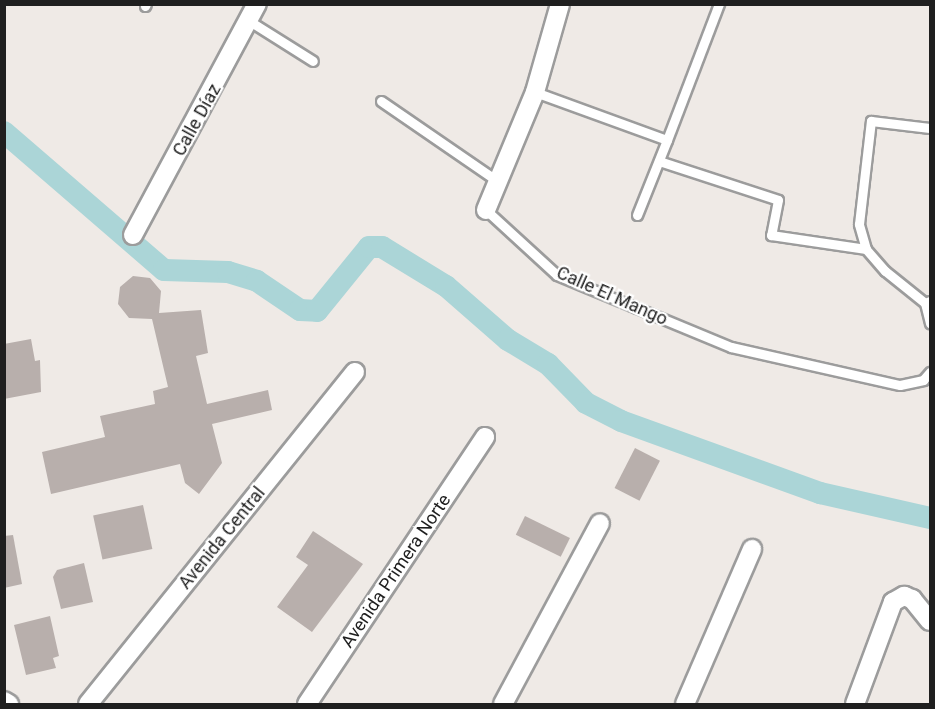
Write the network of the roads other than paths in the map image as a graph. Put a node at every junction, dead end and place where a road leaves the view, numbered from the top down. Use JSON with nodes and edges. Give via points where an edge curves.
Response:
{"nodes":[{"id":1,"x":561,"y":4,"type":"edge"},
{"id":2,"x":718,"y":4,"type":"edge"},
{"id":3,"x":254,"y":13,"type":"edge"},
{"id":4,"x":313,"y":62,"type":"dead end"},
{"id":5,"x":535,"y":92,"type":"junction"},
{"id":6,"x":381,"y":101,"type":"dead end"},
{"id":7,"x":930,"y":128,"type":"edge"},
{"id":8,"x":667,"y":140,"type":"junction"},
{"id":9,"x":659,"y":161,"type":"junction"},
{"id":10,"x":499,"y":182,"type":"junction"},
{"id":11,"x":486,"y":210,"type":"joint"},
{"id":12,"x":637,"y":215,"type":"dead end"},
{"id":13,"x":133,"y":235,"type":"dead end"},
{"id":14,"x":867,"y":249,"type":"junction"},
{"id":15,"x":928,"y":302,"type":"edge"},
{"id":16,"x":930,"y":323,"type":"edge"},
{"id":17,"x":355,"y":372,"type":"dead end"},
{"id":18,"x":930,"y":372,"type":"edge"},
{"id":19,"x":485,"y":437,"type":"dead end"},
{"id":20,"x":600,"y":523,"type":"dead end"},
{"id":21,"x":752,"y":549,"type":"dead end"},
{"id":22,"x":930,"y":621,"type":"edge"},
{"id":23,"x":4,"y":701,"type":"edge"},
{"id":24,"x":9,"y":705,"type":"edge"},
{"id":25,"x":88,"y":705,"type":"edge"},
{"id":26,"x":307,"y":705,"type":"edge"},
{"id":27,"x":502,"y":705,"type":"edge"},
{"id":28,"x":685,"y":705,"type":"edge"},
{"id":29,"x":855,"y":705,"type":"edge"}],
"edges":[{"from":1,"to":5,"type":"street","name":"Calle El Mango"},
{"from":2,"to":8,"type":"lane"},
{"from":3,"to":4,"type":"lane"},
{"from":3,"to":13,"type":"street","name":"Calle Díaz"},
{"from":5,"to":8,"type":"lane"},
{"from":5,"to":10,"type":"street","name":"Calle El Mango"},
{"from":6,"to":10,"type":"lane"},
{"from":7,"to":14,"type":"lane","via":[[872,121],[859,224]]},
{"from":8,"to":9,"type":"lane"},
{"from":9,"to":12,"type":"lane"},
{"from":9,"to":14,"type":"lane","via":[[778,200],[771,234]]},
{"from":10,"to":11,"type":"street","name":"Calle El Mango"},
{"from":11,"to":18,"type":"lane","name":"Calle El Mango","via":[[557,275],[731,347],[900,385],[924,380]]},
{"from":14,"to":15,"type":"lane","via":[[898,285]]},
{"from":15,"to":16,"type":"lane"},
{"from":17,"to":25,"type":"street","name":"Avenida Central"},
{"from":19,"to":26,"type":"street","name":"Avenida Primera Norte"},
{"from":20,"to":27,"type":"street"},
{"from":21,"to":28,"type":"street"},
{"from":22,"to":29,"type":"street","via":[[912,599],[898,597]]},
{"from":23,"to":24,"type":"street"}]}
